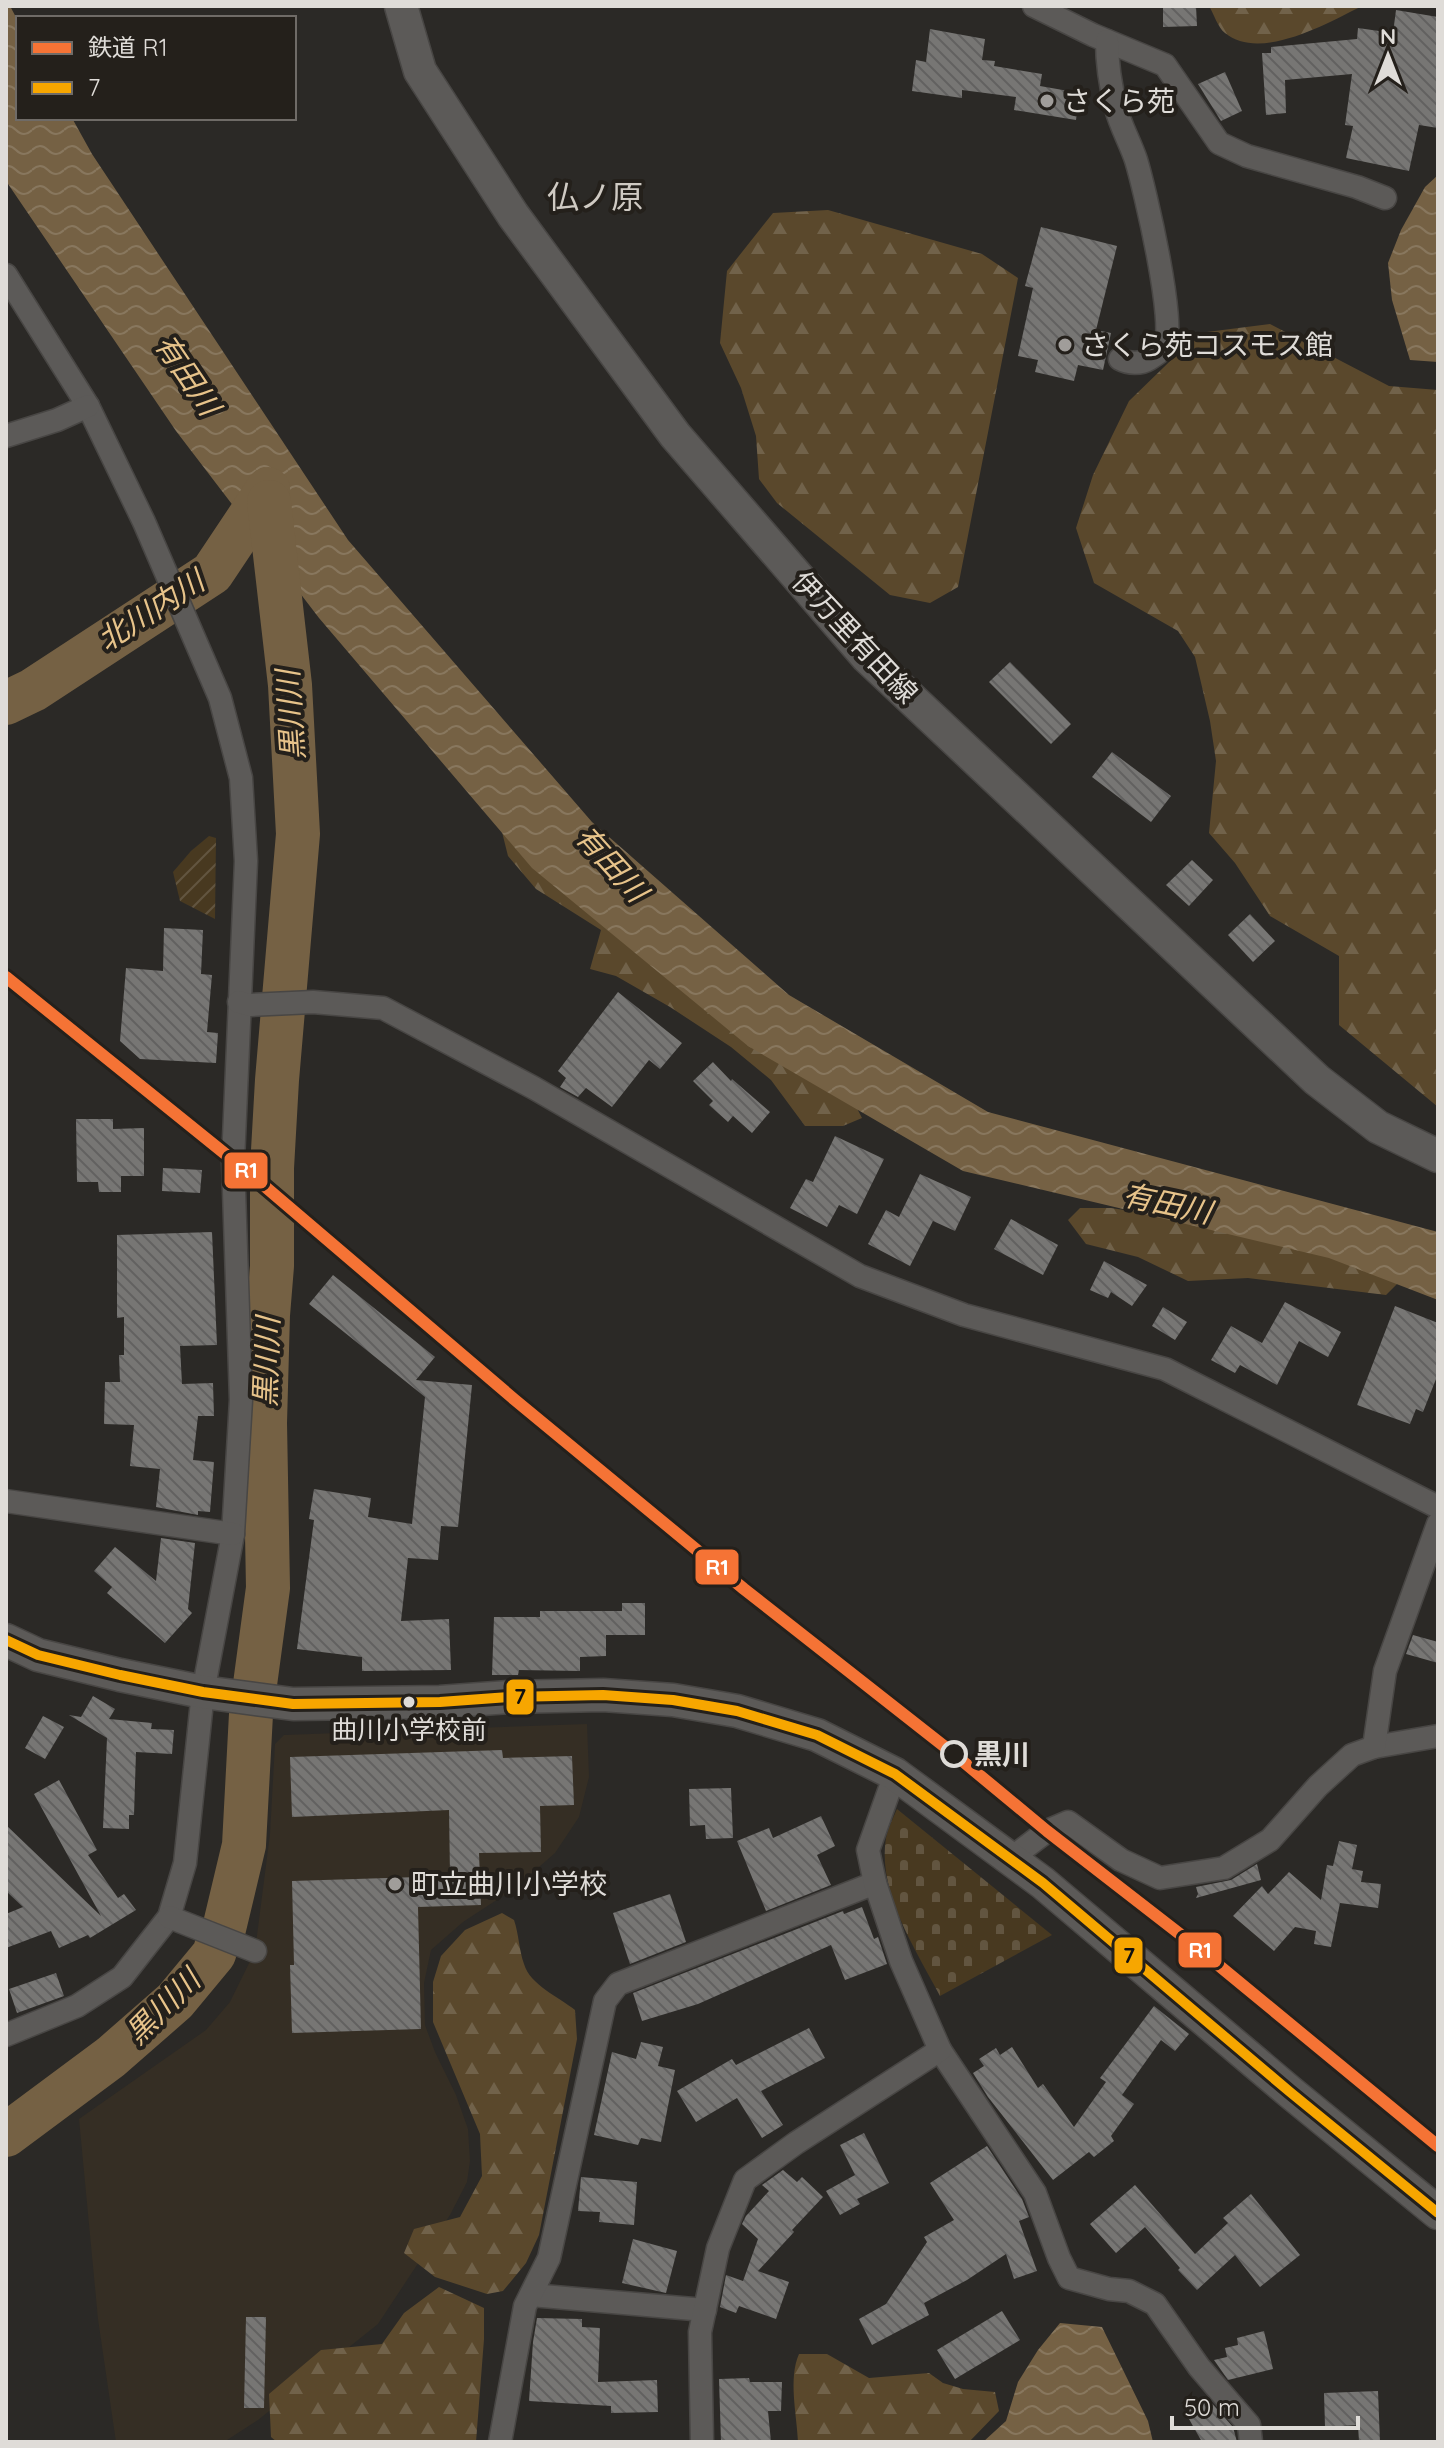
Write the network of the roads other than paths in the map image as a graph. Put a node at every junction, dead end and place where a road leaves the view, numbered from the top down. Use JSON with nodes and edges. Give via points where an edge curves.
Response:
{"nodes":[{"id":1,"x":401,"y":6,"type":"edge"},
{"id":2,"x":1034,"y":6,"type":"edge"},
{"id":3,"x":1107,"y":41,"type":"junction"},
{"id":4,"x":1385,"y":198,"type":"dead end"},
{"id":5,"x":6,"y":275,"type":"edge"},
{"id":6,"x":1120,"y":359,"type":"dead end"},
{"id":7,"x":88,"y":406,"type":"junction"},
{"id":8,"x":6,"y":436,"type":"edge"},
{"id":9,"x":244,"y":1004,"type":"junction"},
{"id":10,"x":1438,"y":1156,"type":"edge"},
{"id":11,"x":6,"y":1501,"type":"edge"},
{"id":12,"x":1438,"y":1507,"type":"edge"},
{"id":13,"x":1438,"y":1524,"type":"edge"},
{"id":14,"x":233,"y":1534,"type":"junction"},
{"id":15,"x":6,"y":1640,"type":"edge"},
{"id":16,"x":203,"y":1692,"type":"junction"},
{"id":17,"x":1438,"y":1736,"type":"edge"},
{"id":18,"x":1374,"y":1747,"type":"junction"},
{"id":19,"x":895,"y":1774,"type":"junction"},
{"id":20,"x":1010,"y":1859,"type":"junction"},
{"id":21,"x":875,"y":1883,"type":"junction"},
{"id":22,"x":169,"y":1917,"type":"junction"},
{"id":23,"x":255,"y":1951,"type":"dead end"},
{"id":24,"x":6,"y":2035,"type":"edge"},
{"id":25,"x":940,"y":2050,"type":"junction"},
{"id":26,"x":1438,"y":2213,"type":"edge"},
{"id":27,"x":531,"y":2295,"type":"junction"},
{"id":28,"x":705,"y":2310,"type":"junction"},
{"id":29,"x":500,"y":2442,"type":"edge"},
{"id":30,"x":702,"y":2442,"type":"edge"},
{"id":31,"x":1251,"y":2442,"type":"edge"}],
"edges":[{"from":1,"to":10,"type":"main road","name":"伊万里有田線","via":[[420,71],[513,215],[675,435],[867,657],[1317,1080],[1378,1127]]},
{"from":2,"to":3,"type":"street"},
{"from":3,"to":4,"type":"street","via":[[1165,65],[1219,143]]},
{"from":3,"to":6,"type":"street","via":[[1107,74],[1136,161],[1168,319],[1164,347],[1146,362]]},
{"from":5,"to":7,"type":"street"},
{"from":7,"to":8,"type":"street"},
{"from":7,"to":9,"type":"street","via":[[220,698],[241,778]]},
{"from":9,"to":12,"type":"street","via":[[383,1008],[534,1088],[860,1276],[964,1315],[1165,1369]]},
{"from":9,"to":14,"type":"street","via":[[233,1161],[241,1400]]},
{"from":11,"to":14,"type":"street"},
{"from":13,"to":18,"type":"street","via":[[1385,1671]]},
{"from":14,"to":16,"type":"street"},
{"from":15,"to":16,"type":"main road","via":[[38,1655]]},
{"from":16,"to":19,"type":"main road","via":[[293,1704],[603,1695],[673,1700],[737,1711],[817,1735]]},
{"from":16,"to":22,"type":"street","via":[[185,1863]]},
{"from":17,"to":18,"type":"street"},
{"from":18,"to":20,"type":"street","via":[[1352,1755],[1270,1840],[1224,1868],[1160,1878],[1121,1860],[1068,1822]]},
{"from":19,"to":20,"type":"main road"},
{"from":19,"to":21,"type":"street","via":[[868,1850]]},
{"from":20,"to":26,"type":"main road"},
{"from":21,"to":25,"type":"street","via":[[901,1961]]},
{"from":21,"to":27,"type":"street","via":[[618,1984],[605,2001],[549,2258]]},
{"from":22,"to":23,"type":"street"},
{"from":22,"to":24,"type":"street","via":[[122,1977],[77,2006]]},
{"from":25,"to":28,"type":"street","via":[[745,2180],[718,2248]]},
{"from":25,"to":31,"type":"street","via":[[1035,2193],[1069,2278],[1129,2291],[1155,2304],[1249,2425]]},
{"from":27,"to":28,"type":"street"},
{"from":27,"to":29,"type":"street"},
{"from":28,"to":30,"type":"street","via":[[700,2332]]}]}
